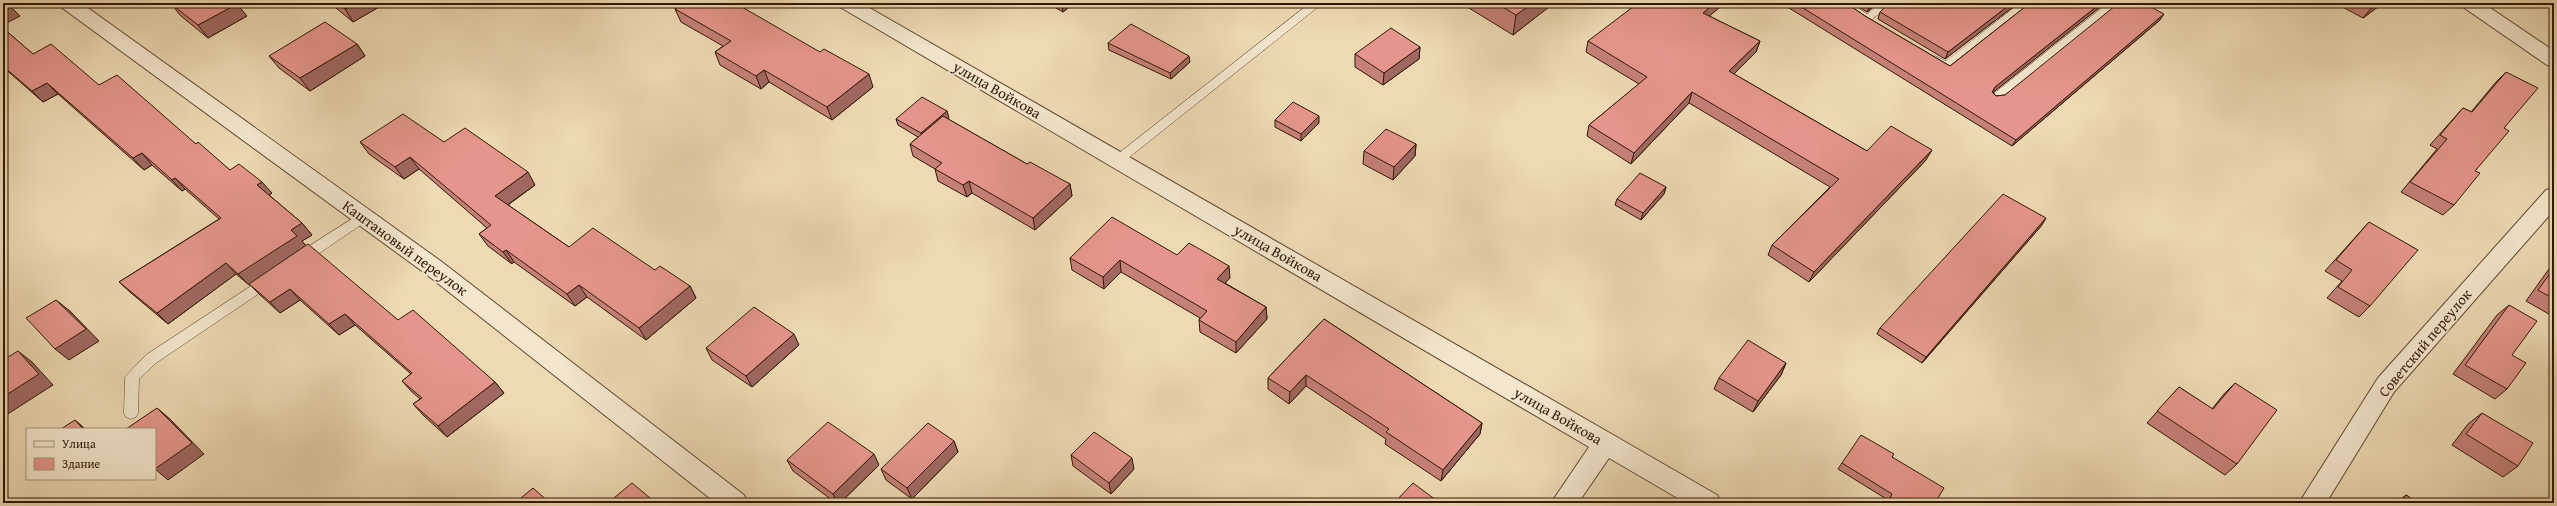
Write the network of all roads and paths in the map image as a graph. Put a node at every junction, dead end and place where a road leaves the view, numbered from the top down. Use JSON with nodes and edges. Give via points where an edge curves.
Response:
{"nodes":[{"id":1,"x":68,"y":3,"type":"edge"},
{"id":2,"x":847,"y":3,"type":"edge"},
{"id":3,"x":1318,"y":3,"type":"edge"},
{"id":4,"x":1842,"y":3,"type":"edge"},
{"id":5,"x":1887,"y":3,"type":"edge"},
{"id":6,"x":2027,"y":3,"type":"edge"},
{"id":7,"x":2115,"y":3,"type":"edge"},
{"id":8,"x":2470,"y":3,"type":"edge"},
{"id":9,"x":1867,"y":19,"type":"junction"},
{"id":10,"x":1880,"y":27,"type":"edge"},
{"id":11,"x":1926,"y":55,"type":"edge"},
{"id":12,"x":2554,"y":60,"type":"edge"},
{"id":13,"x":1996,"y":98,"type":"edge"},
{"id":14,"x":1118,"y":160,"type":"junction"},
{"id":15,"x":2554,"y":196,"type":"edge"},
{"id":16,"x":363,"y":217,"type":"junction"},
{"id":17,"x":290,"y":266,"type":"edge"},
{"id":18,"x":277,"y":275,"type":"edge"},
{"id":19,"x":131,"y":413,"type":"dead end"},
{"id":20,"x":1606,"y":443,"type":"junction"},
{"id":21,"x":735,"y":503,"type":"edge"},
{"id":22,"x":1564,"y":503,"type":"edge"},
{"id":23,"x":1708,"y":503,"type":"edge"},
{"id":24,"x":2312,"y":503,"type":"edge"}],
"edges":[{"from":1,"to":16,"type":"street","name":"Каштановый переулок"},
{"from":2,"to":14,"type":"street","name":"улица Войкова"},
{"from":3,"to":14,"type":"lane"},
{"from":4,"to":9,"type":"lane"},
{"from":5,"to":9,"type":"lane"},
{"from":6,"to":11,"type":"lane","via":[[1946,67]]},
{"from":7,"to":13,"type":"lane"},
{"from":8,"to":12,"type":"street"},
{"from":9,"to":10,"type":"lane"},
{"from":14,"to":20,"type":"street","name":"улица Войкова"},
{"from":15,"to":24,"type":"street","name":"Советский переулок","via":[[2386,385]]},
{"from":16,"to":17,"type":"lane"},
{"from":16,"to":21,"type":"street","name":"Каштановый переулок","via":[[434,268]]},
{"from":18,"to":19,"type":"lane","via":[[151,359],[132,377]]},
{"from":20,"to":22,"type":"street"},
{"from":20,"to":23,"type":"street","name":"улица Войкова"}]}
